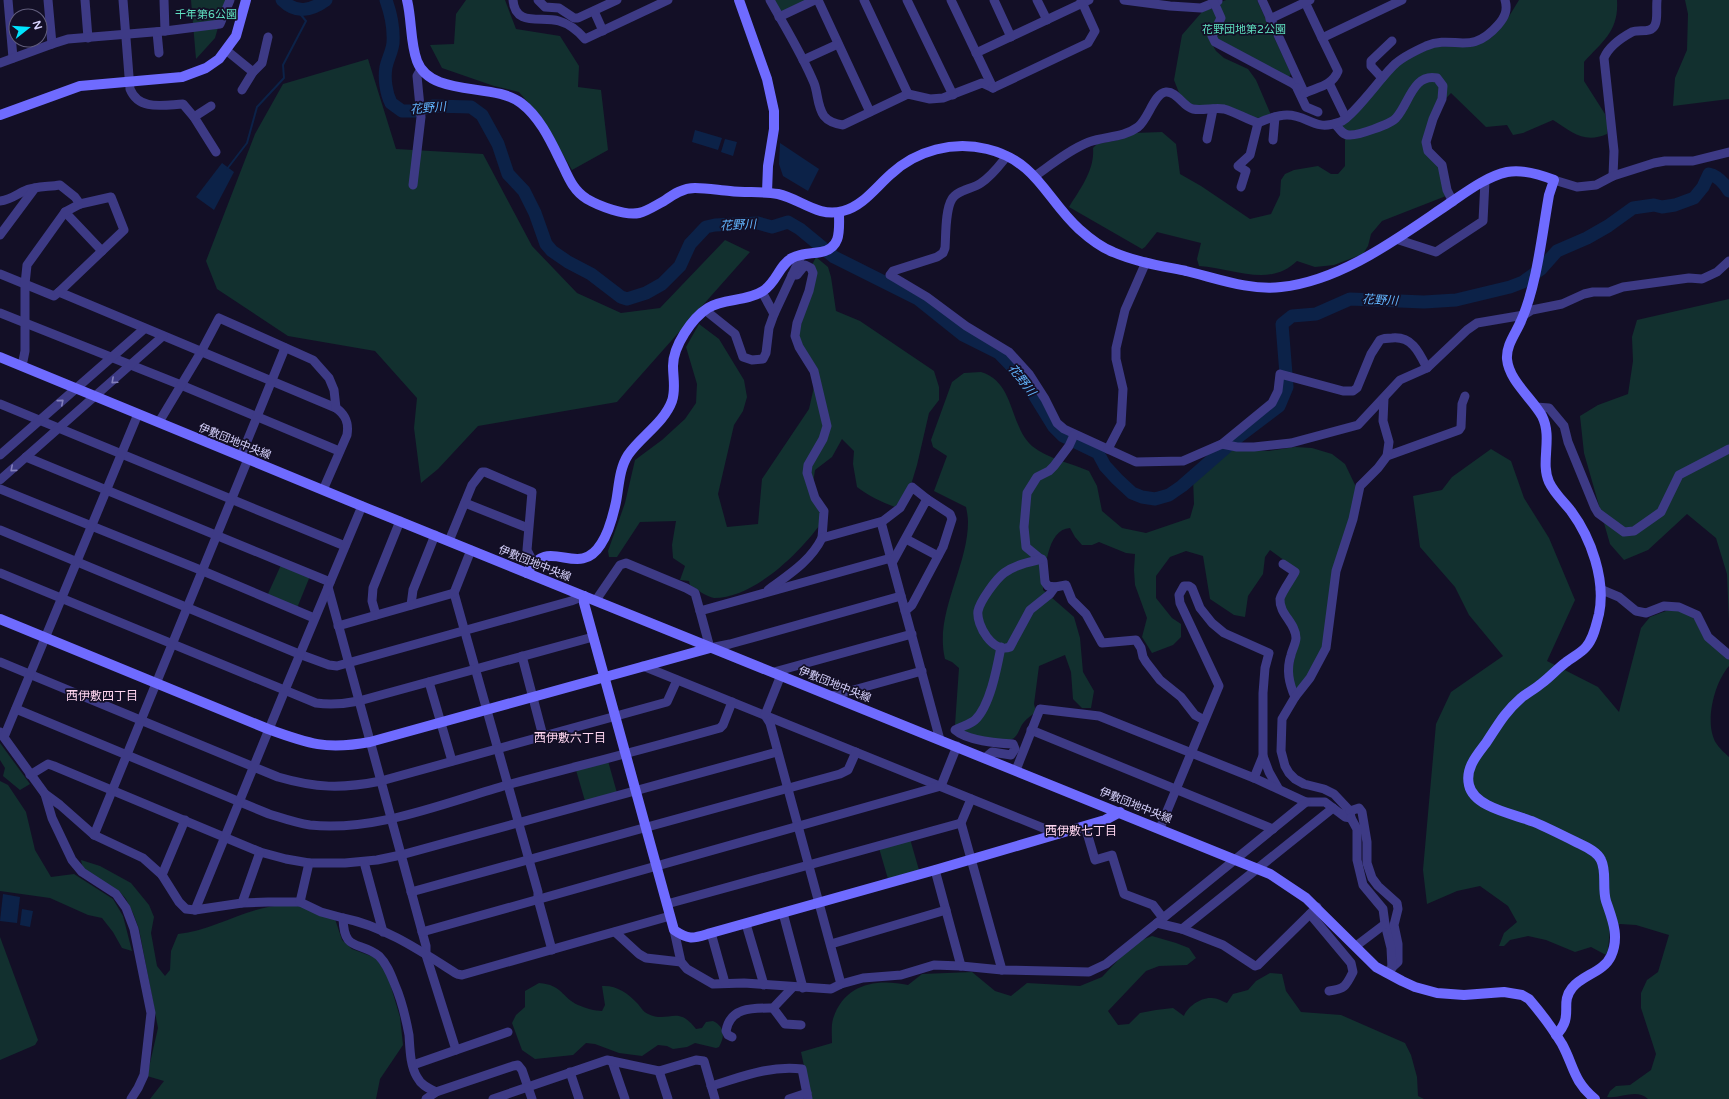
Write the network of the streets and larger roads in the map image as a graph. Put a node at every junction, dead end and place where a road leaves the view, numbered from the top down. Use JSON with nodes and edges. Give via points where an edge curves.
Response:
{"nodes":[{"id":1,"x":8,"y":0,"type":"edge"},
{"id":2,"x":48,"y":0,"type":"edge"},
{"id":3,"x":85,"y":0,"type":"edge"},
{"id":4,"x":123,"y":0,"type":"edge"},
{"id":5,"x":164,"y":0,"type":"edge"},
{"id":6,"x":230,"y":0,"type":"edge"},
{"id":7,"x":246,"y":0,"type":"edge"},
{"id":8,"x":407,"y":0,"type":"edge"},
{"id":9,"x":513,"y":0,"type":"edge"},
{"id":10,"x":538,"y":0,"type":"edge"},
{"id":11,"x":617,"y":0,"type":"edge"},
{"id":12,"x":668,"y":0,"type":"edge"},
{"id":13,"x":739,"y":0,"type":"edge"},
{"id":14,"x":770,"y":0,"type":"edge"},
{"id":15,"x":816,"y":0,"type":"edge"},
{"id":16,"x":864,"y":0,"type":"edge"},
{"id":17,"x":907,"y":0,"type":"edge"},
{"id":18,"x":951,"y":0,"type":"edge"},
{"id":19,"x":994,"y":0,"type":"edge"},
{"id":20,"x":1037,"y":0,"type":"edge"},
{"id":21,"x":1124,"y":0,"type":"edge"},
{"id":22,"x":1262,"y":0,"type":"edge"},
{"id":23,"x":1402,"y":0,"type":"edge"},
{"id":24,"x":1505,"y":0,"type":"edge"},
{"id":25,"x":1657,"y":0,"type":"edge"},
{"id":26,"x":1084,"y":1,"type":"edge"},
{"id":27,"x":1215,"y":1,"type":"edge"},
{"id":28,"x":1307,"y":1,"type":"edge"},
{"id":29,"x":1169,"y":3,"type":"edge"},
{"id":30,"x":594,"y":11,"type":"junction"},
{"id":31,"x":779,"y":17,"type":"junction"},
{"id":32,"x":1270,"y":19,"type":"junction"},
{"id":33,"x":1047,"y":20,"type":"junction"},
{"id":34,"x":603,"y":31,"type":"junction"},
{"id":35,"x":161,"y":32,"type":"junction"},
{"id":36,"x":126,"y":34,"type":"junction"},
{"id":37,"x":268,"y":37,"type":"dead end"},
{"id":38,"x":1011,"y":37,"type":"junction"},
{"id":39,"x":88,"y":38,"type":"junction"},
{"id":40,"x":1322,"y":38,"type":"junction"},
{"id":41,"x":1392,"y":41,"type":"dead end"},
{"id":42,"x":52,"y":44,"type":"junction"},
{"id":43,"x":838,"y":44,"type":"junction"},
{"id":44,"x":226,"y":50,"type":"junction"},
{"id":45,"x":159,"y":52,"type":"dead end"},
{"id":46,"x":976,"y":53,"type":"junction"},
{"id":47,"x":13,"y":58,"type":"junction"},
{"id":48,"x":803,"y":60,"type":"junction"},
{"id":49,"x":0,"y":63,"type":"edge"},
{"id":50,"x":421,"y":69,"type":"junction"},
{"id":51,"x":253,"y":72,"type":"junction"},
{"id":52,"x":1382,"y":78,"type":"junction"},
{"id":53,"x":130,"y":82,"type":"junction"},
{"id":54,"x":1329,"y":83,"type":"junction"},
{"id":55,"x":1296,"y":87,"type":"junction"},
{"id":56,"x":993,"y":88,"type":"junction"},
{"id":57,"x":242,"y":90,"type":"dead end"},
{"id":58,"x":1305,"y":93,"type":"junction"},
{"id":59,"x":908,"y":94,"type":"junction"},
{"id":60,"x":953,"y":95,"type":"junction"},
{"id":61,"x":211,"y":106,"type":"dead end"},
{"id":62,"x":1213,"y":109,"type":"junction"},
{"id":63,"x":870,"y":112,"type":"junction"},
{"id":64,"x":1318,"y":112,"type":"dead end"},
{"id":65,"x":0,"y":115,"type":"edge"},
{"id":66,"x":194,"y":117,"type":"junction"},
{"id":67,"x":1275,"y":117,"type":"junction"},
{"id":68,"x":1346,"y":118,"type":"junction"},
{"id":69,"x":1258,"y":123,"type":"junction"},
{"id":70,"x":1335,"y":124,"type":"junction"},
{"id":71,"x":1207,"y":139,"type":"dead end"},
{"id":72,"x":1273,"y":140,"type":"dead end"},
{"id":73,"x":216,"y":152,"type":"dead end"},
{"id":74,"x":1729,"y":152,"type":"edge"},
{"id":75,"x":1007,"y":156,"type":"junction"},
{"id":76,"x":1035,"y":176,"type":"junction"},
{"id":77,"x":1613,"y":176,"type":"junction"},
{"id":78,"x":1554,"y":180,"type":"junction"},
{"id":79,"x":1485,"y":181,"type":"junction"},
{"id":80,"x":413,"y":185,"type":"dead end"},
{"id":81,"x":1241,"y":187,"type":"dead end"},
{"id":82,"x":35,"y":188,"type":"junction"},
{"id":83,"x":767,"y":192,"type":"junction"},
{"id":84,"x":0,"y":202,"type":"edge"},
{"id":85,"x":1452,"y":202,"type":"junction"},
{"id":86,"x":80,"y":204,"type":"junction"},
{"id":87,"x":65,"y":212,"type":"junction"},
{"id":88,"x":839,"y":213,"type":"junction"},
{"id":89,"x":0,"y":235,"type":"edge"},
{"id":90,"x":1396,"y":239,"type":"junction"},
{"id":91,"x":102,"y":251,"type":"junction"},
{"id":92,"x":802,"y":254,"type":"junction"},
{"id":93,"x":1729,"y":261,"type":"edge"},
{"id":94,"x":1146,"y":262,"type":"junction"},
{"id":95,"x":0,"y":274,"type":"edge"},
{"id":96,"x":792,"y":275,"type":"junction"},
{"id":97,"x":25,"y":284,"type":"junction"},
{"id":98,"x":59,"y":292,"type":"junction"},
{"id":99,"x":762,"y":292,"type":"junction"},
{"id":100,"x":705,"y":310,"type":"junction"},
{"id":101,"x":0,"y":313,"type":"edge"},
{"id":102,"x":774,"y":314,"type":"junction"},
{"id":103,"x":1524,"y":315,"type":"junction"},
{"id":104,"x":26,"y":323,"type":"junction"},
{"id":105,"x":144,"y":329,"type":"junction"},
{"id":106,"x":163,"y":336,"type":"junction"},
{"id":107,"x":285,"y":348,"type":"junction"},
{"id":108,"x":201,"y":352,"type":"junction"},
{"id":109,"x":0,"y":357,"type":"edge"},
{"id":110,"x":112,"y":357,"type":"junction"},
{"id":111,"x":132,"y":365,"type":"junction"},
{"id":112,"x":22,"y":366,"type":"junction"},
{"id":113,"x":1427,"y":368,"type":"junction"},
{"id":114,"x":271,"y":381,"type":"junction"},
{"id":115,"x":181,"y":385,"type":"junction"},
{"id":116,"x":76,"y":388,"type":"junction"},
{"id":117,"x":1465,"y":396,"type":"dead end"},
{"id":118,"x":96,"y":397,"type":"junction"},
{"id":119,"x":1384,"y":398,"type":"junction"},
{"id":120,"x":0,"y":404,"type":"edge"},
{"id":121,"x":1536,"y":407,"type":"junction"},
{"id":122,"x":336,"y":408,"type":"junction"},
{"id":123,"x":138,"y":414,"type":"junction"},
{"id":124,"x":257,"y":416,"type":"junction"},
{"id":125,"x":40,"y":420,"type":"junction"},
{"id":126,"x":159,"y":422,"type":"junction"},
{"id":127,"x":59,"y":428,"type":"junction"},
{"id":128,"x":1074,"y":435,"type":"junction"},
{"id":129,"x":1222,"y":444,"type":"junction"},
{"id":130,"x":1108,"y":449,"type":"junction"},
{"id":131,"x":1729,"y":449,"type":"edge"},
{"id":132,"x":339,"y":451,"type":"junction"},
{"id":133,"x":121,"y":453,"type":"junction"},
{"id":134,"x":0,"y":455,"type":"edge"},
{"id":135,"x":1387,"y":456,"type":"junction"},
{"id":136,"x":26,"y":457,"type":"junction"},
{"id":137,"x":245,"y":458,"type":"junction"},
{"id":138,"x":0,"y":480,"type":"edge"},
{"id":139,"x":0,"y":489,"type":"edge"},
{"id":140,"x":106,"y":489,"type":"junction"},
{"id":141,"x":323,"y":490,"type":"junction"},
{"id":142,"x":232,"y":499,"type":"junction"},
{"id":143,"x":927,"y":499,"type":"junction"},
{"id":144,"x":465,"y":503,"type":"junction"},
{"id":145,"x":362,"y":506,"type":"junction"},
{"id":146,"x":400,"y":521,"type":"junction"},
{"id":147,"x":881,"y":522,"type":"junction"},
{"id":148,"x":91,"y":526,"type":"junction"},
{"id":149,"x":528,"y":528,"type":"junction"},
{"id":150,"x":0,"y":530,"type":"edge"},
{"id":151,"x":218,"y":535,"type":"junction"},
{"id":152,"x":435,"y":536,"type":"junction"},
{"id":153,"x":822,"y":538,"type":"junction"},
{"id":154,"x":906,"y":539,"type":"junction"},
{"id":155,"x":449,"y":541,"type":"junction"},
{"id":156,"x":345,"y":546,"type":"junction"},
{"id":157,"x":471,"y":550,"type":"junction"},
{"id":158,"x":938,"y":556,"type":"junction"},
{"id":159,"x":1042,"y":559,"type":"junction"},
{"id":160,"x":892,"y":561,"type":"junction"},
{"id":161,"x":76,"y":562,"type":"junction"},
{"id":162,"x":533,"y":562,"type":"junction"},
{"id":163,"x":1284,"y":564,"type":"dead end"},
{"id":164,"x":203,"y":571,"type":"junction"},
{"id":165,"x":527,"y":573,"type":"junction"},
{"id":166,"x":0,"y":574,"type":"edge"},
{"id":167,"x":329,"y":585,"type":"junction"},
{"id":168,"x":1055,"y":587,"type":"junction"},
{"id":169,"x":1600,"y":590,"type":"junction"},
{"id":170,"x":454,"y":593,"type":"junction"},
{"id":171,"x":763,"y":593,"type":"junction"},
{"id":172,"x":584,"y":596,"type":"junction"},
{"id":173,"x":901,"y":596,"type":"junction"},
{"id":174,"x":61,"y":599,"type":"junction"},
{"id":175,"x":596,"y":600,"type":"junction"},
{"id":176,"x":411,"y":605,"type":"junction"},
{"id":177,"x":188,"y":608,"type":"junction"},
{"id":178,"x":700,"y":611,"type":"junction"},
{"id":179,"x":905,"y":611,"type":"junction"},
{"id":180,"x":376,"y":615,"type":"junction"},
{"id":181,"x":314,"y":618,"type":"junction"},
{"id":182,"x":0,"y":619,"type":"edge"},
{"id":183,"x":338,"y":626,"type":"junction"},
{"id":184,"x":464,"y":630,"type":"junction"},
{"id":185,"x":912,"y":634,"type":"junction"},
{"id":186,"x":45,"y":637,"type":"junction"},
{"id":187,"x":593,"y":637,"type":"junction"},
{"id":188,"x":173,"y":644,"type":"junction"},
{"id":189,"x":710,"y":648,"type":"junction"},
{"id":190,"x":1001,"y":648,"type":"junction"},
{"id":191,"x":299,"y":654,"type":"junction"},
{"id":192,"x":1729,"y":655,"type":"edge"},
{"id":193,"x":522,"y":656,"type":"junction"},
{"id":194,"x":0,"y":662,"type":"edge"},
{"id":195,"x":349,"y":664,"type":"junction"},
{"id":196,"x":643,"y":666,"type":"junction"},
{"id":197,"x":475,"y":669,"type":"junction"},
{"id":198,"x":922,"y":670,"type":"junction"},
{"id":199,"x":30,"y":674,"type":"junction"},
{"id":200,"x":777,"y":674,"type":"junction"},
{"id":201,"x":604,"y":677,"type":"junction"},
{"id":202,"x":677,"y":680,"type":"junction"},
{"id":203,"x":429,"y":682,"type":"junction"},
{"id":204,"x":157,"y":683,"type":"junction"},
{"id":205,"x":284,"y":690,"type":"junction"},
{"id":206,"x":533,"y":696,"type":"junction"},
{"id":207,"x":832,"y":696,"type":"junction"},
{"id":208,"x":1295,"y":697,"type":"junction"},
{"id":209,"x":359,"y":701,"type":"junction"},
{"id":210,"x":732,"y":702,"type":"junction"},
{"id":211,"x":16,"y":709,"type":"junction"},
{"id":212,"x":486,"y":709,"type":"junction"},
{"id":213,"x":765,"y":715,"type":"junction"},
{"id":214,"x":614,"y":717,"type":"junction"},
{"id":215,"x":141,"y":720,"type":"junction"},
{"id":216,"x":1204,"y":720,"type":"junction"},
{"id":217,"x":440,"y":722,"type":"junction"},
{"id":218,"x":268,"y":729,"type":"junction"},
{"id":219,"x":1031,"y":730,"type":"junction"},
{"id":220,"x":2,"y":735,"type":"edge"},
{"id":221,"x":543,"y":736,"type":"junction"},
{"id":222,"x":940,"y":740,"type":"junction"},
{"id":223,"x":370,"y":742,"type":"junction"},
{"id":224,"x":957,"y":746,"type":"junction"},
{"id":225,"x":497,"y":748,"type":"junction"},
{"id":226,"x":777,"y":752,"type":"junction"},
{"id":227,"x":856,"y":752,"type":"junction"},
{"id":228,"x":1191,"y":752,"type":"junction"},
{"id":229,"x":625,"y":754,"type":"junction"},
{"id":230,"x":127,"y":755,"type":"junction"},
{"id":231,"x":1262,"y":756,"type":"junction"},
{"id":232,"x":985,"y":758,"type":"junction"},
{"id":233,"x":452,"y":761,"type":"junction"},
{"id":234,"x":253,"y":766,"type":"junction"},
{"id":235,"x":1016,"y":770,"type":"junction"},
{"id":236,"x":30,"y":775,"type":"junction"},
{"id":237,"x":1254,"y":778,"type":"junction"},
{"id":238,"x":380,"y":781,"type":"junction"},
{"id":239,"x":507,"y":785,"type":"junction"},
{"id":240,"x":941,"y":786,"type":"junction"},
{"id":241,"x":787,"y":788,"type":"junction"},
{"id":242,"x":1176,"y":788,"type":"junction"},
{"id":243,"x":1278,"y":788,"type":"junction"},
{"id":244,"x":112,"y":790,"type":"junction"},
{"id":245,"x":635,"y":790,"type":"junction"},
{"id":246,"x":45,"y":794,"type":"junction"},
{"id":247,"x":971,"y":799,"type":"junction"},
{"id":248,"x":239,"y":801,"type":"junction"},
{"id":249,"x":1306,"y":802,"type":"junction"},
{"id":250,"x":1333,"y":808,"type":"junction"},
{"id":251,"x":1120,"y":812,"type":"junction"},
{"id":252,"x":1350,"y":815,"type":"junction"},
{"id":253,"x":391,"y":819,"type":"junction"},
{"id":254,"x":185,"y":820,"type":"junction"},
{"id":255,"x":518,"y":823,"type":"junction"},
{"id":256,"x":961,"y":823,"type":"junction"},
{"id":257,"x":645,"y":826,"type":"junction"},
{"id":258,"x":1085,"y":826,"type":"junction"},
{"id":259,"x":798,"y":827,"type":"junction"},
{"id":260,"x":1160,"y":828,"type":"junction"},
{"id":261,"x":1273,"y":828,"type":"junction"},
{"id":262,"x":1058,"y":834,"type":"junction"},
{"id":263,"x":94,"y":835,"type":"junction"},
{"id":264,"x":225,"y":837,"type":"junction"},
{"id":265,"x":260,"y":852,"type":"junction"},
{"id":266,"x":401,"y":855,"type":"junction"},
{"id":267,"x":528,"y":859,"type":"junction"},
{"id":268,"x":1235,"y":859,"type":"junction"},
{"id":269,"x":971,"y":860,"type":"junction"},
{"id":270,"x":364,"y":862,"type":"junction"},
{"id":271,"x":309,"y":863,"type":"junction"},
{"id":272,"x":656,"y":865,"type":"junction"},
{"id":273,"x":809,"y":865,"type":"junction"},
{"id":274,"x":1257,"y":868,"type":"junction"},
{"id":275,"x":935,"y":870,"type":"junction"},
{"id":276,"x":162,"y":875,"type":"junction"},
{"id":277,"x":411,"y":892,"type":"junction"},
{"id":278,"x":538,"y":899,"type":"junction"},
{"id":279,"x":300,"y":902,"type":"junction"},
{"id":280,"x":242,"y":903,"type":"junction"},
{"id":281,"x":819,"y":903,"type":"junction"},
{"id":282,"x":667,"y":904,"type":"junction"},
{"id":283,"x":195,"y":910,"type":"junction"},
{"id":284,"x":946,"y":910,"type":"junction"},
{"id":285,"x":1314,"y":911,"type":"junction"},
{"id":286,"x":783,"y":913,"type":"junction"},
{"id":287,"x":670,"y":916,"type":"junction"},
{"id":288,"x":343,"y":918,"type":"junction"},
{"id":289,"x":1160,"y":920,"type":"junction"},
{"id":290,"x":746,"y":924,"type":"junction"},
{"id":291,"x":1385,"y":924,"type":"junction"},
{"id":292,"x":1182,"y":929,"type":"junction"},
{"id":293,"x":674,"y":930,"type":"junction"},
{"id":294,"x":383,"y":932,"type":"junction"},
{"id":295,"x":422,"y":932,"type":"junction"},
{"id":296,"x":615,"y":932,"type":"junction"},
{"id":297,"x":711,"y":933,"type":"junction"},
{"id":298,"x":831,"y":944,"type":"junction"},
{"id":299,"x":1356,"y":946,"type":"junction"},
{"id":300,"x":552,"y":950,"type":"junction"},
{"id":301,"x":426,"y":955,"type":"junction"},
{"id":302,"x":681,"y":962,"type":"junction"},
{"id":303,"x":961,"y":966,"type":"junction"},
{"id":304,"x":1002,"y":970,"type":"junction"},
{"id":305,"x":1389,"y":970,"type":"junction"},
{"id":306,"x":725,"y":983,"type":"junction"},
{"id":307,"x":842,"y":984,"type":"junction"},
{"id":308,"x":764,"y":985,"type":"junction"},
{"id":309,"x":793,"y":987,"type":"junction"},
{"id":310,"x":803,"y":988,"type":"junction"},
{"id":311,"x":1329,"y":991,"type":"dead end"},
{"id":312,"x":773,"y":1008,"type":"junction"},
{"id":313,"x":801,"y":1025,"type":"dead end"},
{"id":314,"x":508,"y":1032,"type":"dead end"},
{"id":315,"x":1556,"y":1036,"type":"junction"},
{"id":316,"x":732,"y":1037,"type":"dead end"},
{"id":317,"x":456,"y":1050,"type":"junction"},
{"id":318,"x":612,"y":1061,"type":"junction"},
{"id":319,"x":413,"y":1065,"type":"junction"},
{"id":320,"x":659,"y":1071,"type":"junction"},
{"id":321,"x":570,"y":1072,"type":"junction"},
{"id":322,"x":528,"y":1086,"type":"junction"},
{"id":323,"x":711,"y":1086,"type":"junction"},
{"id":324,"x":436,"y":1092,"type":"junction"},
{"id":325,"x":808,"y":1096,"type":"edge"},
{"id":326,"x":131,"y":1099,"type":"edge"},
{"id":327,"x":426,"y":1099,"type":"edge"},
{"id":328,"x":493,"y":1099,"type":"edge"},
{"id":329,"x":532,"y":1099,"type":"edge"},
{"id":330,"x":579,"y":1099,"type":"edge"},
{"id":331,"x":625,"y":1099,"type":"edge"},
{"id":332,"x":668,"y":1099,"type":"edge"},
{"id":333,"x":715,"y":1099,"type":"edge"},
{"id":334,"x":788,"y":1099,"type":"edge"},
{"id":335,"x":1594,"y":1099,"type":"edge"}],
"edges":[{"from":1,"to":47,"type":"street"},
{"from":2,"to":42,"type":"street"},
{"from":3,"to":39,"type":"street"},
{"from":4,"to":36,"type":"street"},
{"from":5,"to":35,"type":"street"},
{"from":6,"to":35,"type":"street","via":[[220,24]]},
{"from":7,"to":44,"type":"street","via":[[236,36]]},
{"from":8,"to":50,"type":"street","via":[[416,60]]},
{"from":9,"to":34,"type":"street","via":[[514,8],[519,15],[558,21],[574,28],[585,39]]},
{"from":10,"to":30,"type":"street","via":[[545,7],[559,8],[574,18]]},
{"from":11,"to":30,"type":"street"},
{"from":12,"to":34,"type":"street"},
{"from":13,"to":83,"type":"street","via":[[767,79],[774,111]]},
{"from":14,"to":31,"type":"street"},
{"from":15,"to":31,"type":"street"},
{"from":15,"to":43,"type":"street"},
{"from":16,"to":59,"type":"street"},
{"from":17,"to":60,"type":"street"},
{"from":18,"to":46,"type":"street"},
{"from":19,"to":38,"type":"street"},
{"from":20,"to":33,"type":"street"},
{"from":21,"to":29,"type":"street"},
{"from":22,"to":32,"type":"street"},
{"from":23,"to":40,"type":"street"},
{"from":24,"to":52,"type":"street","via":[[1506,15],[1484,38],[1466,44],[1441,43],[1426,46],[1399,61]]},
{"from":25,"to":77,"type":"street","via":[[1654,28],[1649,31],[1633,32],[1613,45],[1604,58],[1614,151]]},
{"from":26,"to":33,"type":"street"},
{"from":26,"to":56,"type":"street","via":[[1095,31],[1088,43]]},
{"from":27,"to":29,"type":"street","via":[[1201,8]]},
{"from":27,"to":55,"type":"street","via":[[1221,18],[1212,36],[1215,42]]},
{"from":28,"to":32,"type":"street"},
{"from":28,"to":40,"type":"street"},
{"from":30,"to":34,"type":"street"},
{"from":31,"to":48,"type":"street"},
{"from":32,"to":58,"type":"street"},
{"from":33,"to":38,"type":"street"},
{"from":35,"to":36,"type":"street"},
{"from":35,"to":45,"type":"street"},
{"from":36,"to":39,"type":"street"},
{"from":36,"to":53,"type":"street"},
{"from":37,"to":51,"type":"street","via":[[262,63]]},
{"from":38,"to":46,"type":"street"},
{"from":39,"to":42,"type":"street","via":[[68,39]]},
{"from":40,"to":54,"type":"street","via":[[1338,71],[1335,79]]},
{"from":41,"to":52,"type":"street","via":[[1371,61],[1371,66]]},
{"from":42,"to":47,"type":"street"},
{"from":43,"to":48,"type":"street"},
{"from":43,"to":63,"type":"street"},
{"from":44,"to":51,"type":"street"},
{"from":44,"to":53,"type":"street","via":[[213,64],[195,73],[182,77]]},
{"from":46,"to":56,"type":"street"},
{"from":47,"to":49,"type":"street"},
{"from":48,"to":63,"type":"street","via":[[824,116],[836,124],[843,125]]},
{"from":50,"to":80,"type":"street","via":[[417,76],[420,111]]},
{"from":50,"to":83,"type":"street","via":[[436,81],[502,94],[513,97],[524,105],[548,137],[576,190],[601,206],[636,214],[689,188]]},
{"from":51,"to":57,"type":"street"},
{"from":52,"to":68,"type":"street"},
{"from":53,"to":65,"type":"street","via":[[80,86]]},
{"from":53,"to":66,"type":"street","via":[[130,89],[137,100],[154,105],[183,104]]},
{"from":54,"to":58,"type":"street"},
{"from":54,"to":68,"type":"street"},
{"from":55,"to":58,"type":"street"},
{"from":55,"to":64,"type":"street","via":[[1306,106]]},
{"from":56,"to":60,"type":"street","via":[[982,83]]},
{"from":59,"to":60,"type":"street","via":[[930,99]]},
{"from":59,"to":63,"type":"street"},
{"from":61,"to":66,"type":"street"},
{"from":62,"to":69,"type":"street","via":[[1223,109]]},
{"from":62,"to":71,"type":"street"},
{"from":62,"to":76,"type":"street","via":[[1193,109],[1184,105],[1173,94],[1160,94],[1138,127],[1122,136],[1091,141],[1076,148]]},
{"from":66,"to":73,"type":"street"},
{"from":67,"to":69,"type":"street"},
{"from":67,"to":70,"type":"street","via":[[1288,115],[1326,127]]},
{"from":67,"to":72,"type":"street"},
{"from":68,"to":70,"type":"street"},
{"from":69,"to":81,"type":"street","via":[[1250,155],[1238,166],[1246,172]]},
{"from":70,"to":85,"type":"street","via":[[1342,133],[1349,135],[1395,119],[1419,81],[1430,76],[1437,78],[1443,86],[1442,99],[1426,142],[1428,151],[1442,165]]},
{"from":74,"to":77,"type":"street","via":[[1693,161],[1654,163]]},
{"from":75,"to":76,"type":"street"},
{"from":75,"to":88,"type":"street","via":[[969,146],[939,148],[925,152],[894,171],[859,204]]},
{"from":75,"to":128,"type":"street","via":[[993,174],[980,184],[953,197],[948,207],[946,248],[943,253],[893,271],[890,275],[1009,352],[1029,374],[1057,423]]},
{"from":76,"to":94,"type":"street","via":[[1075,226],[1087,236],[1113,252]]},
{"from":77,"to":78,"type":"street","via":[[1586,187]]},
{"from":78,"to":79,"type":"street","via":[[1532,172],[1519,171],[1508,172]]},
{"from":78,"to":103,"type":"street"},
{"from":79,"to":85,"type":"street"},
{"from":79,"to":90,"type":"street","via":[[1483,221],[1436,252]]},
{"from":82,"to":84,"type":"street"},
{"from":82,"to":86,"type":"street","via":[[60,185]]},
{"from":82,"to":89,"type":"street"},
{"from":83,"to":88,"type":"street","via":[[788,197],[830,214]]},
{"from":85,"to":90,"type":"street"},
{"from":86,"to":87,"type":"street"},
{"from":86,"to":91,"type":"street","via":[[111,197],[124,230]]},
{"from":87,"to":91,"type":"street"},
{"from":87,"to":97,"type":"street","via":[[27,265]]},
{"from":88,"to":92,"type":"street","via":[[839,230],[833,247],[822,252]]},
{"from":90,"to":94,"type":"street","via":[[1342,269],[1310,281],[1279,288],[1252,286]]},
{"from":91,"to":98,"type":"street"},
{"from":92,"to":96,"type":"street"},
{"from":92,"to":99,"type":"street","via":[[788,260],[773,282]]},
{"from":93,"to":103,"type":"street","via":[[1717,272],[1702,279],[1689,278],[1609,292],[1593,292],[1562,304],[1532,310]]},
{"from":94,"to":130,"type":"street","via":[[1125,310],[1116,348],[1116,359],[1124,389],[1121,424]]},
{"from":95,"to":97,"type":"street"},
{"from":96,"to":102,"type":"street"},
{"from":96,"to":153,"type":"street","via":[[797,275],[805,265],[811,268],[809,291],[795,336],[814,371],[827,426],[823,439],[808,465],[807,473],[815,498],[824,511]]},
{"from":97,"to":98,"type":"street","via":[[54,296]]},
{"from":97,"to":104,"type":"street"},
{"from":98,"to":105,"type":"street"},
{"from":99,"to":100,"type":"street"},
{"from":99,"to":102,"type":"street"},
{"from":100,"to":102,"type":"street","via":[[734,334],[744,357],[752,360],[763,359],[765,356]]},
{"from":100,"to":162,"type":"street","via":[[694,319],[673,358],[675,391],[671,403],[624,464],[612,520],[601,544],[587,557],[566,559],[546,555]]},
{"from":101,"to":104,"type":"street"},
{"from":103,"to":113,"type":"street","via":[[1477,323]]},
{"from":103,"to":121,"type":"street","via":[[1510,343],[1507,361],[1513,377]]},
{"from":104,"to":110,"type":"street"},
{"from":104,"to":112,"type":"street"},
{"from":105,"to":106,"type":"street"},
{"from":105,"to":110,"type":"street"},
{"from":106,"to":108,"type":"street"},
{"from":106,"to":111,"type":"street"},
{"from":107,"to":108,"type":"street","via":[[219,318]]},
{"from":107,"to":114,"type":"street"},
{"from":107,"to":122,"type":"street","via":[[313,360],[329,378],[334,390]]},
{"from":108,"to":114,"type":"street"},
{"from":108,"to":115,"type":"street"},
{"from":109,"to":112,"type":"street","name":"伊敷団地中央線"},
{"from":110,"to":111,"type":"street"},
{"from":110,"to":116,"type":"street"},
{"from":111,"to":115,"type":"street"},
{"from":111,"to":118,"type":"street","one_way":true},
{"from":112,"to":116,"type":"street","name":"伊敷団地中央線"},
{"from":113,"to":119,"type":"street","via":[[1400,380]]},
{"from":113,"to":129,"type":"street","via":[[1419,352],[1408,340],[1399,337],[1382,338],[1371,354],[1357,388],[1353,391],[1343,391],[1280,374],[1278,391],[1272,403]]},
{"from":114,"to":122,"type":"street"},
{"from":114,"to":124,"type":"street"},
{"from":115,"to":124,"type":"street"},
{"from":115,"to":126,"type":"street"},
{"from":116,"to":118,"type":"street","name":"伊敷団地中央線"},
{"from":125,"to":116,"type":"street","one_way":true},
{"from":117,"to":135,"type":"street","via":[[1459,430]]},
{"from":118,"to":123,"type":"street","name":"伊敷団地中央線"},
{"from":118,"to":127,"type":"street"},
{"from":119,"to":129,"type":"street","via":[[1366,418],[1351,427],[1291,443],[1254,447]]},
{"from":119,"to":135,"type":"street","via":[[1383,421],[1389,442]]},
{"from":120,"to":125,"type":"street"},
{"from":121,"to":131,"type":"street","via":[[1549,408],[1562,421],[1595,508],[1624,532],[1634,531],[1661,512],[1679,475]]},
{"from":121,"to":169,"type":"street","via":[[1545,423],[1547,433],[1549,482],[1586,536],[1595,560]]},
{"from":122,"to":132,"type":"street","via":[[343,413],[348,426]]},
{"from":123,"to":126,"type":"street","name":"伊敷団地中央線"},
{"from":123,"to":133,"type":"street"},
{"from":124,"to":132,"type":"street"},
{"from":124,"to":137,"type":"street"},
{"from":125,"to":127,"type":"street"},
{"from":125,"to":134,"type":"street"},
{"from":126,"to":137,"type":"street","name":"伊敷団地中央線"},
{"from":127,"to":133,"type":"street"},
{"from":127,"to":136,"type":"street"},
{"from":128,"to":130,"type":"street"},
{"from":128,"to":159,"type":"street","via":[[1054,466],[1037,477],[1026,497],[1025,543],[1028,550]]},
{"from":129,"to":130,"type":"street","via":[[1183,461],[1149,463],[1131,461]]},
{"from":132,"to":141,"type":"street"},
{"from":133,"to":140,"type":"street"},
{"from":133,"to":142,"type":"street"},
{"from":135,"to":208,"type":"street","via":[[1360,486],[1353,519],[1336,571],[1326,648],[1310,678]]},
{"from":136,"to":138,"type":"street","one_way":true},
{"from":136,"to":140,"type":"street"},
{"from":137,"to":141,"type":"street","name":"伊敷団地中央線"},
{"from":137,"to":142,"type":"street"},
{"from":139,"to":148,"type":"street"},
{"from":140,"to":148,"type":"street"},
{"from":140,"to":151,"type":"street"},
{"from":141,"to":145,"type":"street","name":"伊敷団地中央線"},
{"from":142,"to":151,"type":"street"},
{"from":142,"to":156,"type":"street"},
{"from":143,"to":147,"type":"street","via":[[912,487],[900,508]]},
{"from":143,"to":154,"type":"street"},
{"from":143,"to":158,"type":"street","via":[[950,514],[952,519]]},
{"from":144,"to":149,"type":"street"},
{"from":144,"to":149,"type":"street","via":[[472,485],[482,472],[515,484],[532,492]]},
{"from":144,"to":155,"type":"street"},
{"from":145,"to":146,"type":"street","name":"伊敷団地中央線"},
{"from":145,"to":156,"type":"street"},
{"from":146,"to":152,"type":"street","name":"伊敷団地中央線"},
{"from":146,"to":180,"type":"street","via":[[373,588],[372,601]]},
{"from":147,"to":153,"type":"street"},
{"from":147,"to":160,"type":"street"},
{"from":148,"to":161,"type":"street"},
{"from":148,"to":164,"type":"street"},
{"from":149,"to":162,"type":"street","via":[[527,550]]},
{"from":150,"to":161,"type":"street"},
{"from":151,"to":164,"type":"street"},
{"from":151,"to":167,"type":"street"},
{"from":152,"to":155,"type":"street","name":"伊敷団地中央線"},
{"from":152,"to":176,"type":"street","via":[[413,590]]},
{"from":153,"to":171,"type":"street","via":[[806,561]]},
{"from":154,"to":158,"type":"street"},
{"from":154,"to":160,"type":"street"},
{"from":155,"to":157,"type":"street","name":"伊敷団地中央線"},
{"from":156,"to":167,"type":"street"},
{"from":157,"to":165,"type":"street","name":"伊敷団地中央線"},
{"from":157,"to":170,"type":"street"},
{"from":158,"to":179,"type":"street","via":[[912,605]]},
{"from":159,"to":168,"type":"street","via":[[1045,582],[1048,586]]},
{"from":159,"to":190,"type":"street","via":[[1011,568],[1004,573],[979,607],[978,617],[990,642]]},
{"from":160,"to":171,"type":"street"},
{"from":160,"to":173,"type":"street"},
{"from":161,"to":174,"type":"street"},
{"from":161,"to":177,"type":"street"},
{"from":162,"to":165,"type":"street"},
{"from":163,"to":208,"type":"street","via":[[1295,572],[1280,597],[1281,606],[1294,627],[1297,639],[1288,662],[1288,675]]},
{"from":164,"to":177,"type":"street"},
{"from":164,"to":181,"type":"street"},
{"from":165,"to":172,"type":"street","name":"伊敷団地中央線"},
{"from":166,"to":174,"type":"street"},
{"from":167,"to":181,"type":"street"},
{"from":167,"to":183,"type":"street"},
{"from":168,"to":190,"type":"street","via":[[1030,610],[1010,647]]},
{"from":168,"to":216,"type":"street","via":[[1066,585],[1072,600],[1086,614],[1102,643],[1136,640],[1146,662],[1160,680],[1181,697],[1195,715]]},
{"from":169,"to":192,"type":"street","via":[[1619,597],[1636,612],[1646,613],[1664,606],[1679,607],[1697,615],[1708,637]]},
{"from":169,"to":315,"type":"street","via":[[1600,610],[1586,648],[1523,696],[1502,717],[1471,764],[1469,776],[1469,785],[1479,800],[1560,834],[1591,850],[1601,859],[1604,869],[1604,894],[1615,927],[1613,950],[1606,963],[1572,988],[1566,1002],[1565,1026]]},
{"from":170,"to":176,"type":"street"},
{"from":170,"to":184,"type":"street"},
{"from":171,"to":178,"type":"street"},
{"from":172,"to":175,"type":"street","name":"伊敷団地中央線"},
{"from":172,"to":184,"type":"street"},
{"from":172,"to":187,"type":"street"},
{"from":173,"to":179,"type":"street"},
{"from":173,"to":189,"type":"street"},
{"from":174,"to":186,"type":"street"},
{"from":174,"to":188,"type":"street"},
{"from":175,"to":178,"type":"street","via":[[620,565],[626,563],[695,593]]},
{"from":175,"to":189,"type":"street","name":"伊敷団地中央線"},
{"from":176,"to":180,"type":"street"},
{"from":177,"to":188,"type":"street"},
{"from":177,"to":191,"type":"street"},
{"from":178,"to":189,"type":"street"},
{"from":179,"to":185,"type":"street"},
{"from":180,"to":183,"type":"street"},
{"from":181,"to":191,"type":"street"},
{"from":182,"to":186,"type":"street"},
{"from":183,"to":195,"type":"street"},
{"from":184,"to":195,"type":"street"},
{"from":184,"to":197,"type":"street"},
{"from":185,"to":198,"type":"street"},
{"from":185,"to":200,"type":"street"},
{"from":186,"to":199,"type":"street"},
{"from":186,"to":204,"type":"street"},
{"from":187,"to":193,"type":"street"},
{"from":187,"to":201,"type":"street"},
{"from":188,"to":204,"type":"street"},
{"from":188,"to":205,"type":"street"},
{"from":189,"to":196,"type":"street"},
{"from":189,"to":200,"type":"street","name":"伊敷団地中央線"},
{"from":190,"to":232,"type":"street","via":[[991,691],[978,716],[955,730],[976,739],[1015,746],[1016,749],[1011,755],[992,752]]},
{"from":191,"to":195,"type":"street","via":[[329,665]]},
{"from":191,"to":205,"type":"street"},
{"from":193,"to":197,"type":"street"},
{"from":193,"to":206,"type":"street"},
{"from":194,"to":199,"type":"street"},
{"from":195,"to":209,"type":"street"},
{"from":196,"to":201,"type":"street"},
{"from":196,"to":202,"type":"street"},
{"from":197,"to":203,"type":"street"},
{"from":197,"to":212,"type":"street"},
{"from":198,"to":207,"type":"street"},
{"from":198,"to":222,"type":"street"},
{"from":199,"to":211,"type":"street"},
{"from":199,"to":215,"type":"street"},
{"from":200,"to":207,"type":"street","name":"伊敷団地中央線"},
{"from":200,"to":213,"type":"street"},
{"from":201,"to":206,"type":"street"},
{"from":201,"to":214,"type":"street"},
{"from":202,"to":210,"type":"street"},
{"from":202,"to":214,"type":"street","via":[[667,702]]},
{"from":203,"to":209,"type":"street"},
{"from":203,"to":217,"type":"street"},
{"from":204,"to":215,"type":"street"},
{"from":204,"to":218,"type":"street"},
{"from":205,"to":209,"type":"street","via":[[322,704]]},
{"from":205,"to":218,"type":"street"},
{"from":206,"to":212,"type":"street"},
{"from":206,"to":221,"type":"street"},
{"from":207,"to":222,"type":"street","name":"伊敷団地中央線"},
{"from":208,"to":252,"type":"street","via":[[1282,718],[1281,751],[1285,766],[1295,779],[1334,794]]},
{"from":209,"to":223,"type":"street"},
{"from":210,"to":213,"type":"street"},
{"from":210,"to":229,"type":"street","via":[[720,728]]},
{"from":211,"to":220,"type":"street"},
{"from":211,"to":230,"type":"street"},
{"from":212,"to":217,"type":"street"},
{"from":212,"to":225,"type":"street"},
{"from":213,"to":226,"type":"street","via":[[770,723]]},
{"from":213,"to":227,"type":"street"},
{"from":214,"to":221,"type":"street"},
{"from":214,"to":229,"type":"street"},
{"from":215,"to":230,"type":"street"},
{"from":215,"to":234,"type":"street"},
{"from":216,"to":228,"type":"street"},
{"from":216,"to":231,"type":"street","via":[[1218,686],[1180,603],[1179,595],[1186,585],[1192,588],[1200,608],[1218,628],[1269,654],[1265,668]]},
{"from":217,"to":223,"type":"street"},
{"from":217,"to":233,"type":"street"},
{"from":218,"to":223,"type":"street","via":[[314,745],[343,746]]},
{"from":218,"to":234,"type":"street"},
{"from":219,"to":228,"type":"street","via":[[1040,709],[1099,716]]},
{"from":219,"to":235,"type":"street"},
{"from":219,"to":242,"type":"street"},
{"from":220,"to":236,"type":"street"},
{"from":221,"to":225,"type":"street"},
{"from":222,"to":224,"type":"street","name":"伊敷団地中央線"},
{"from":223,"to":238,"type":"street"},
{"from":224,"to":232,"type":"street","name":"伊敷団地中央線"},
{"from":224,"to":240,"type":"street"},
{"from":225,"to":233,"type":"street"},
{"from":225,"to":239,"type":"street"},
{"from":226,"to":241,"type":"street"},
{"from":226,"to":245,"type":"street"},
{"from":227,"to":240,"type":"street"},
{"from":227,"to":241,"type":"street","via":[[848,770]]},
{"from":228,"to":237,"type":"street"},
{"from":228,"to":242,"type":"street"},
{"from":229,"to":239,"type":"street"},
{"from":229,"to":245,"type":"street"},
{"from":230,"to":244,"type":"street"},
{"from":230,"to":248,"type":"street"},
{"from":231,"to":237,"type":"street"},
{"from":231,"to":243,"type":"street"},
{"from":232,"to":235,"type":"street","name":"伊敷団地中央線"},
{"from":233,"to":238,"type":"street"},
{"from":234,"to":238,"type":"street","via":[[278,777],[318,786],[349,787]]},
{"from":234,"to":248,"type":"street"},
{"from":235,"to":251,"type":"street","name":"伊敷団地中央線"},
{"from":236,"to":244,"type":"street","via":[[48,764]]},
{"from":236,"to":246,"type":"street"},
{"from":237,"to":243,"type":"street"},
{"from":238,"to":253,"type":"street"},
{"from":239,"to":253,"type":"street"},
{"from":239,"to":255,"type":"street"},
{"from":240,"to":247,"type":"street"},
{"from":240,"to":259,"type":"street"},
{"from":241,"to":257,"type":"street"},
{"from":241,"to":259,"type":"street"},
{"from":242,"to":260,"type":"street"},
{"from":242,"to":261,"type":"street"},
{"from":243,"to":249,"type":"street"},
{"from":244,"to":254,"type":"street"},
{"from":244,"to":263,"type":"street"},
{"from":245,"to":255,"type":"street"},
{"from":245,"to":257,"type":"street"},
{"from":246,"to":263,"type":"street"},
{"from":246,"to":326,"type":"street","via":[[52,818],[72,860],[82,872],[116,894],[126,908],[134,929],[151,1013],[144,1075]]},
{"from":247,"to":256,"type":"street"},
{"from":247,"to":262,"type":"street"},
{"from":248,"to":253,"type":"street","via":[[269,814],[308,824],[328,826]]},
{"from":248,"to":264,"type":"street"},
{"from":249,"to":250,"type":"street","via":[[1325,802]]},
{"from":249,"to":261,"type":"street"},
{"from":250,"to":252,"type":"street","via":[[1345,817]]},
{"from":250,"to":274,"type":"street"},
{"from":251,"to":258,"type":"street"},
{"from":251,"to":260,"type":"street","name":"伊敷団地中央線"},
{"from":252,"to":291,"type":"street","via":[[1357,830],[1358,868],[1363,885],[1383,909]]},
{"from":252,"to":305,"type":"street","via":[[1359,808],[1362,812],[1367,842],[1367,863],[1372,878],[1397,903],[1394,925],[1398,962]]},
{"from":253,"to":266,"type":"street"},
{"from":254,"to":264,"type":"street"},
{"from":254,"to":276,"type":"street"},
{"from":255,"to":266,"type":"street"},
{"from":255,"to":267,"type":"street"},
{"from":256,"to":269,"type":"street"},
{"from":256,"to":273,"type":"street"},
{"from":257,"to":267,"type":"street"},
{"from":257,"to":272,"type":"street"},
{"from":258,"to":262,"type":"street"},
{"from":258,"to":289,"type":"street","via":[[1095,860],[1112,855],[1124,894],[1153,905]]},
{"from":259,"to":272,"type":"street"},
{"from":259,"to":273,"type":"street"},
{"from":260,"to":268,"type":"street","name":"伊敷団地中央線"},
{"from":261,"to":268,"type":"street"},
{"from":262,"to":269,"type":"street"},
{"from":263,"to":276,"type":"street","via":[[143,858]]},
{"from":264,"to":265,"type":"street"},
{"from":264,"to":283,"type":"street"},
{"from":265,"to":271,"type":"street"},
{"from":265,"to":280,"type":"street"},
{"from":266,"to":270,"type":"street"},
{"from":266,"to":277,"type":"street"},
{"from":267,"to":277,"type":"street"},
{"from":267,"to":278,"type":"street"},
{"from":268,"to":274,"type":"street","name":"伊敷団地中央線"},
{"from":268,"to":289,"type":"street"},
{"from":269,"to":275,"type":"street"},
{"from":269,"to":304,"type":"street"},
{"from":270,"to":271,"type":"street"},
{"from":270,"to":294,"type":"street"},
{"from":271,"to":279,"type":"street"},
{"from":272,"to":278,"type":"street"},
{"from":272,"to":282,"type":"street"},
{"from":273,"to":281,"type":"street"},
{"from":273,"to":282,"type":"street"},
{"from":274,"to":285,"type":"street","name":"伊敷団地中央線","via":[[1292,887]]},
{"from":274,"to":292,"type":"street"},
{"from":275,"to":281,"type":"street"},
{"from":275,"to":284,"type":"street"},
{"from":276,"to":283,"type":"street","via":[[182,906]]},
{"from":277,"to":295,"type":"street"},
{"from":278,"to":295,"type":"street"},
{"from":278,"to":300,"type":"street"},
{"from":279,"to":280,"type":"street"},
{"from":279,"to":288,"type":"street","via":[[321,912]]},
{"from":280,"to":283,"type":"street"},
{"from":281,"to":286,"type":"street"},
{"from":281,"to":298,"type":"street"},
{"from":282,"to":287,"type":"street"},
{"from":284,"to":298,"type":"street"},
{"from":284,"to":303,"type":"street"},
{"from":285,"to":292,"type":"street","via":[[1255,966],[1223,945]]},
{"from":285,"to":299,"type":"street","name":"伊敷団地中央線"},
{"from":285,"to":311,"type":"street","via":[[1351,963],[1353,972],[1342,989]]},
{"from":286,"to":290,"type":"street"},
{"from":286,"to":310,"type":"street"},
{"from":287,"to":293,"type":"street"},
{"from":287,"to":296,"type":"street"},
{"from":288,"to":294,"type":"street","via":[[362,922]]},
{"from":288,"to":319,"type":"street","via":[[344,933],[350,942],[378,956],[391,973],[405,1016]]},
{"from":289,"to":292,"type":"street"},
{"from":289,"to":304,"type":"street","via":[[1106,964],[1089,972]]},
{"from":290,"to":297,"type":"street"},
{"from":290,"to":308,"type":"street"},
{"from":291,"to":299,"type":"street"},
{"from":291,"to":305,"type":"street","via":[[1391,948]]},
{"from":293,"to":297,"type":"street","via":[[684,938]]},
{"from":293,"to":302,"type":"street"},
{"from":294,"to":301,"type":"street"},
{"from":295,"to":301,"type":"street"},
{"from":296,"to":300,"type":"street"},
{"from":296,"to":302,"type":"street","via":[[646,958]]},
{"from":297,"to":306,"type":"street"},
{"from":298,"to":307,"type":"street"},
{"from":299,"to":305,"type":"street","name":"伊敷団地中央線","via":[[1376,966]]},
{"from":300,"to":301,"type":"street","via":[[462,975]]},
{"from":301,"to":317,"type":"street"},
{"from":302,"to":306,"type":"street","via":[[702,979],[713,984]]},
{"from":303,"to":304,"type":"street"},
{"from":303,"to":307,"type":"street","via":[[934,965],[901,976],[868,978]]},
{"from":305,"to":315,"type":"street","name":"伊敷団地中央線","via":[[1415,987],[1437,993],[1464,995],[1504,992],[1522,995],[1530,999]]},
{"from":306,"to":308,"type":"street"},
{"from":307,"to":310,"type":"street","via":[[831,989]]},
{"from":308,"to":309,"type":"street"},
{"from":309,"to":310,"type":"street"},
{"from":309,"to":312,"type":"street"},
{"from":312,"to":313,"type":"street","via":[[785,1024]]},
{"from":312,"to":316,"type":"street","via":[[740,1011],[727,1025],[726,1032]]},
{"from":314,"to":317,"type":"street"},
{"from":315,"to":335,"type":"street","name":"伊敷団地中央線","via":[[1582,1087]]},
{"from":317,"to":319,"type":"street"},
{"from":318,"to":320,"type":"street"},
{"from":318,"to":321,"type":"street","via":[[607,1060]]},
{"from":318,"to":331,"type":"street"},
{"from":319,"to":324,"type":"street","via":[[416,1077],[423,1086]]},
{"from":320,"to":323,"type":"street","via":[[696,1060],[704,1061]]},
{"from":320,"to":332,"type":"street"},
{"from":321,"to":322,"type":"street"},
{"from":321,"to":330,"type":"street"},
{"from":322,"to":324,"type":"street","via":[[518,1065]]},
{"from":322,"to":328,"type":"street"},
{"from":322,"to":329,"type":"street"},
{"from":323,"to":325,"type":"street","via":[[760,1070],[789,1067],[802,1069]]},
{"from":323,"to":333,"type":"street"},
{"from":324,"to":327,"type":"street"},
{"from":325,"to":334,"type":"street"}]}
